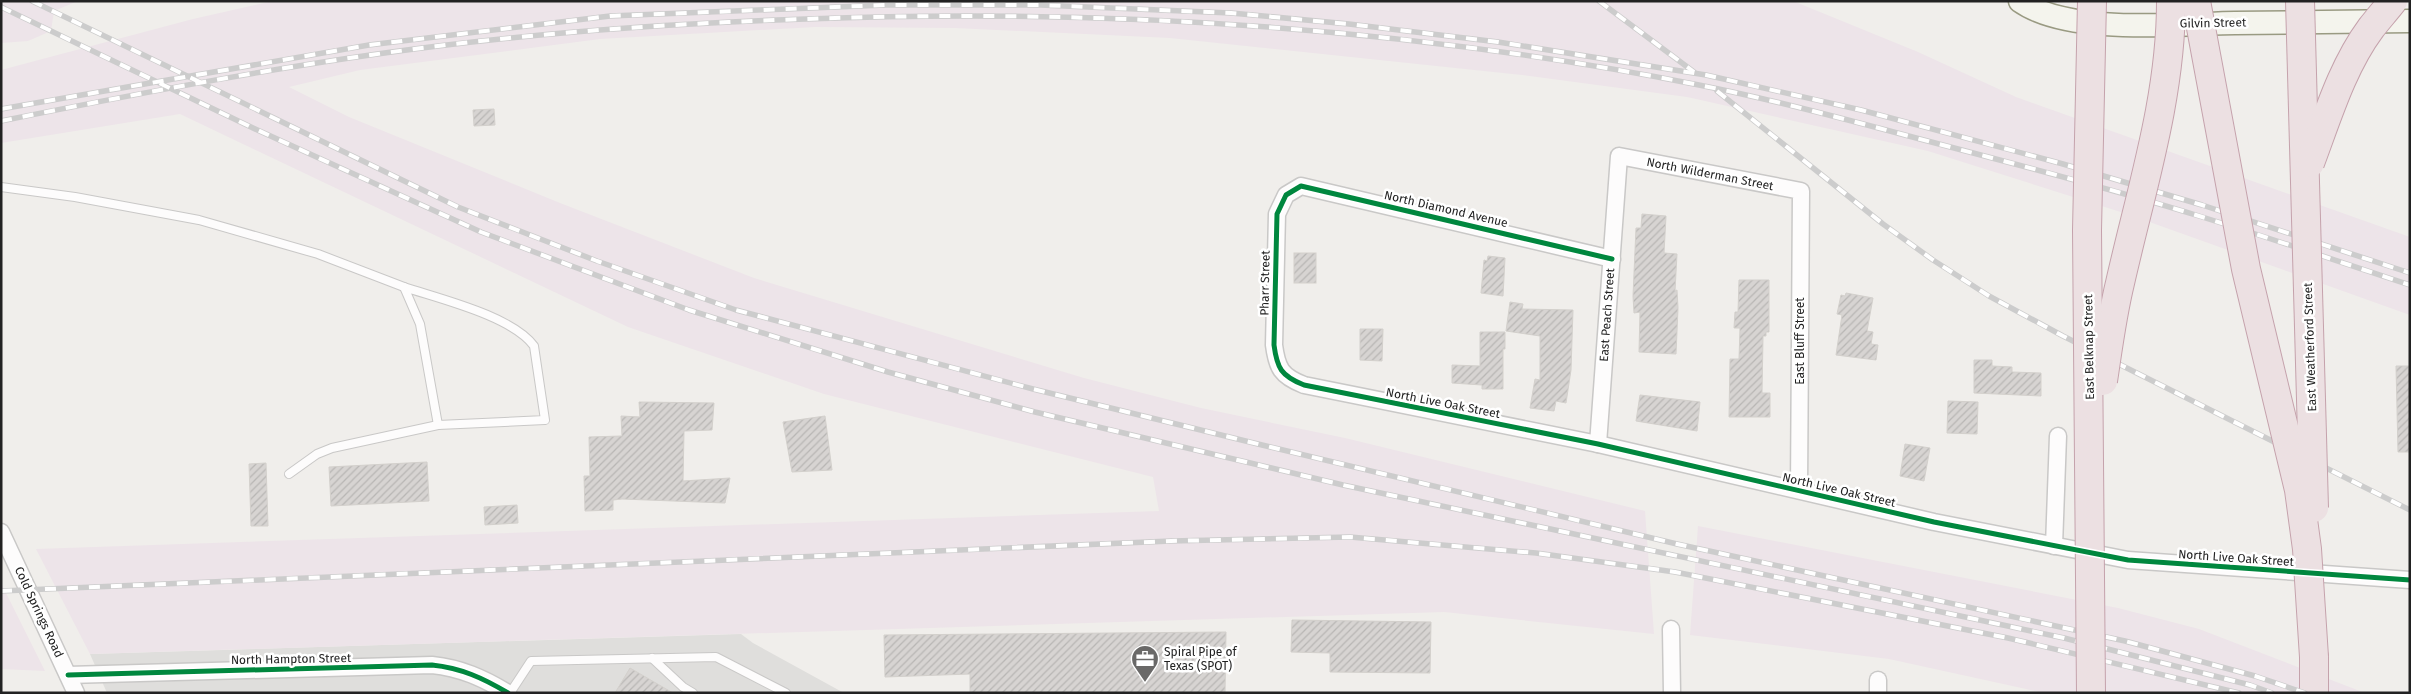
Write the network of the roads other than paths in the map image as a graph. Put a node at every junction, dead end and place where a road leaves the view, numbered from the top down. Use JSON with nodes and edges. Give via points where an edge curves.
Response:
{"nodes":[{"id":1,"x":2020,"y":1,"type":"edge"},
{"id":2,"x":2092,"y":1,"type":"edge"},
{"id":3,"x":2171,"y":1,"type":"edge"},
{"id":4,"x":2196,"y":1,"type":"edge"},
{"id":5,"x":2300,"y":1,"type":"edge"},
{"id":6,"x":2393,"y":1,"type":"edge"},
{"id":7,"x":2410,"y":21,"type":"edge"},
{"id":8,"x":1619,"y":156,"type":"joint"},
{"id":9,"x":2305,"y":176,"type":"junction"},
{"id":10,"x":1,"y":187,"type":"edge"},
{"id":11,"x":1801,"y":191,"type":"joint"},
{"id":12,"x":1282,"y":203,"type":"joint"},
{"id":13,"x":1612,"y":259,"type":"junction"},
{"id":14,"x":404,"y":287,"type":"junction"},
{"id":15,"x":1277,"y":365,"type":"joint"},
{"id":16,"x":438,"y":425,"type":"junction"},
{"id":17,"x":2058,"y":436,"type":"dead end"},
{"id":18,"x":1598,"y":444,"type":"junction"},
{"id":19,"x":290,"y":474,"type":"dead end"},
{"id":20,"x":1799,"y":490,"type":"junction"},
{"id":21,"x":2091,"y":509,"type":"junction"},
{"id":22,"x":1,"y":532,"type":"edge"},
{"id":23,"x":2054,"y":546,"type":"junction"},
{"id":24,"x":2410,"y":580,"type":"edge"},
{"id":25,"x":1671,"y":629,"type":"dead end"},
{"id":26,"x":2314,"y":657,"type":"junction"},
{"id":27,"x":652,"y":658,"type":"junction"},
{"id":28,"x":68,"y":674,"type":"junction"},
{"id":29,"x":76,"y":693,"type":"edge"},
{"id":30,"x":509,"y":693,"type":"edge"},
{"id":31,"x":692,"y":693,"type":"edge"},
{"id":32,"x":786,"y":693,"type":"edge"},
{"id":33,"x":1672,"y":693,"type":"edge"},
{"id":34,"x":2091,"y":693,"type":"edge"},
{"id":35,"x":2314,"y":693,"type":"edge"}],
"edges":[{"from":1,"to":7,"type":"main road","name":"Gilvin Street","via":[[2033,11],[2068,20],[2127,24]]},
{"from":2,"to":21,"type":"highway","name":"East Belknap Street","bridge":true,"via":[[2088,230]]},
{"from":3,"to":21,"type":"highway","bridge":true,"via":[[2169,60],[2164,88],[2119,286],[2107,354]]},
{"from":4,"to":26,"type":"highway","bridge":true,"via":[[2246,269],[2299,490],[2307,549]]},
{"from":5,"to":9,"type":"highway","name":"East Weatherford Street","bridge":true},
{"from":6,"to":9,"type":"highway","bridge":true,"via":[[2370,28],[2357,50],[2333,101]]},
{"from":8,"to":11,"type":"street","name":"North Wilderman Street"},
{"from":8,"to":13,"type":"street","name":"East Peach Street"},
{"from":9,"to":26,"type":"highway","name":"East Weatherford Street","bridge":true,"via":[[2314,452]]},
{"from":10,"to":14,"type":"lane","via":[[199,220],[318,254]]},
{"from":11,"to":20,"type":"street","name":"East Bluff Street"},
{"from":12,"to":13,"type":"street","name":"North Diamond Avenue","via":[[1286,195],[1301,186]]},
{"from":12,"to":15,"type":"street","name":"Pharr Street","via":[[1277,214],[1274,345]]},
{"from":13,"to":18,"type":"street","name":"East Peach Street"},
{"from":14,"to":16,"type":"lane","via":[[420,324]]},
{"from":14,"to":16,"type":"lane","via":[[500,320],[520,330],[534,346],[545,420]]},
{"from":15,"to":18,"type":"street","name":"North Live Oak Street","via":[[1290,380],[1304,385]]},
{"from":16,"to":19,"type":"lane","via":[[332,448],[317,454]]},
{"from":17,"to":23,"type":"street"},
{"from":18,"to":20,"type":"street","name":"North Live Oak Street"},
{"from":20,"to":23,"type":"street","name":"North Live Oak Street"},
{"from":21,"to":34,"type":"highway","name":"East Belknap Street","bridge":true},
{"from":22,"to":28,"type":"street","name":"Cold Springs Road"},
{"from":23,"to":24,"type":"street","name":"North Live Oak Street","via":[[2128,560]]},
{"from":25,"to":33,"type":"street"},
{"from":26,"to":35,"type":"highway","name":"East Weatherford Street"},
{"from":27,"to":30,"type":"lane","via":[[531,661]]},
{"from":27,"to":31,"type":"lane"},
{"from":27,"to":32,"type":"lane","via":[[716,656]]},
{"from":28,"to":29,"type":"street","name":"Cold Springs Road"},
{"from":28,"to":30,"type":"street","name":"North Hampton Street","via":[[432,666],[466,671]]}]}
